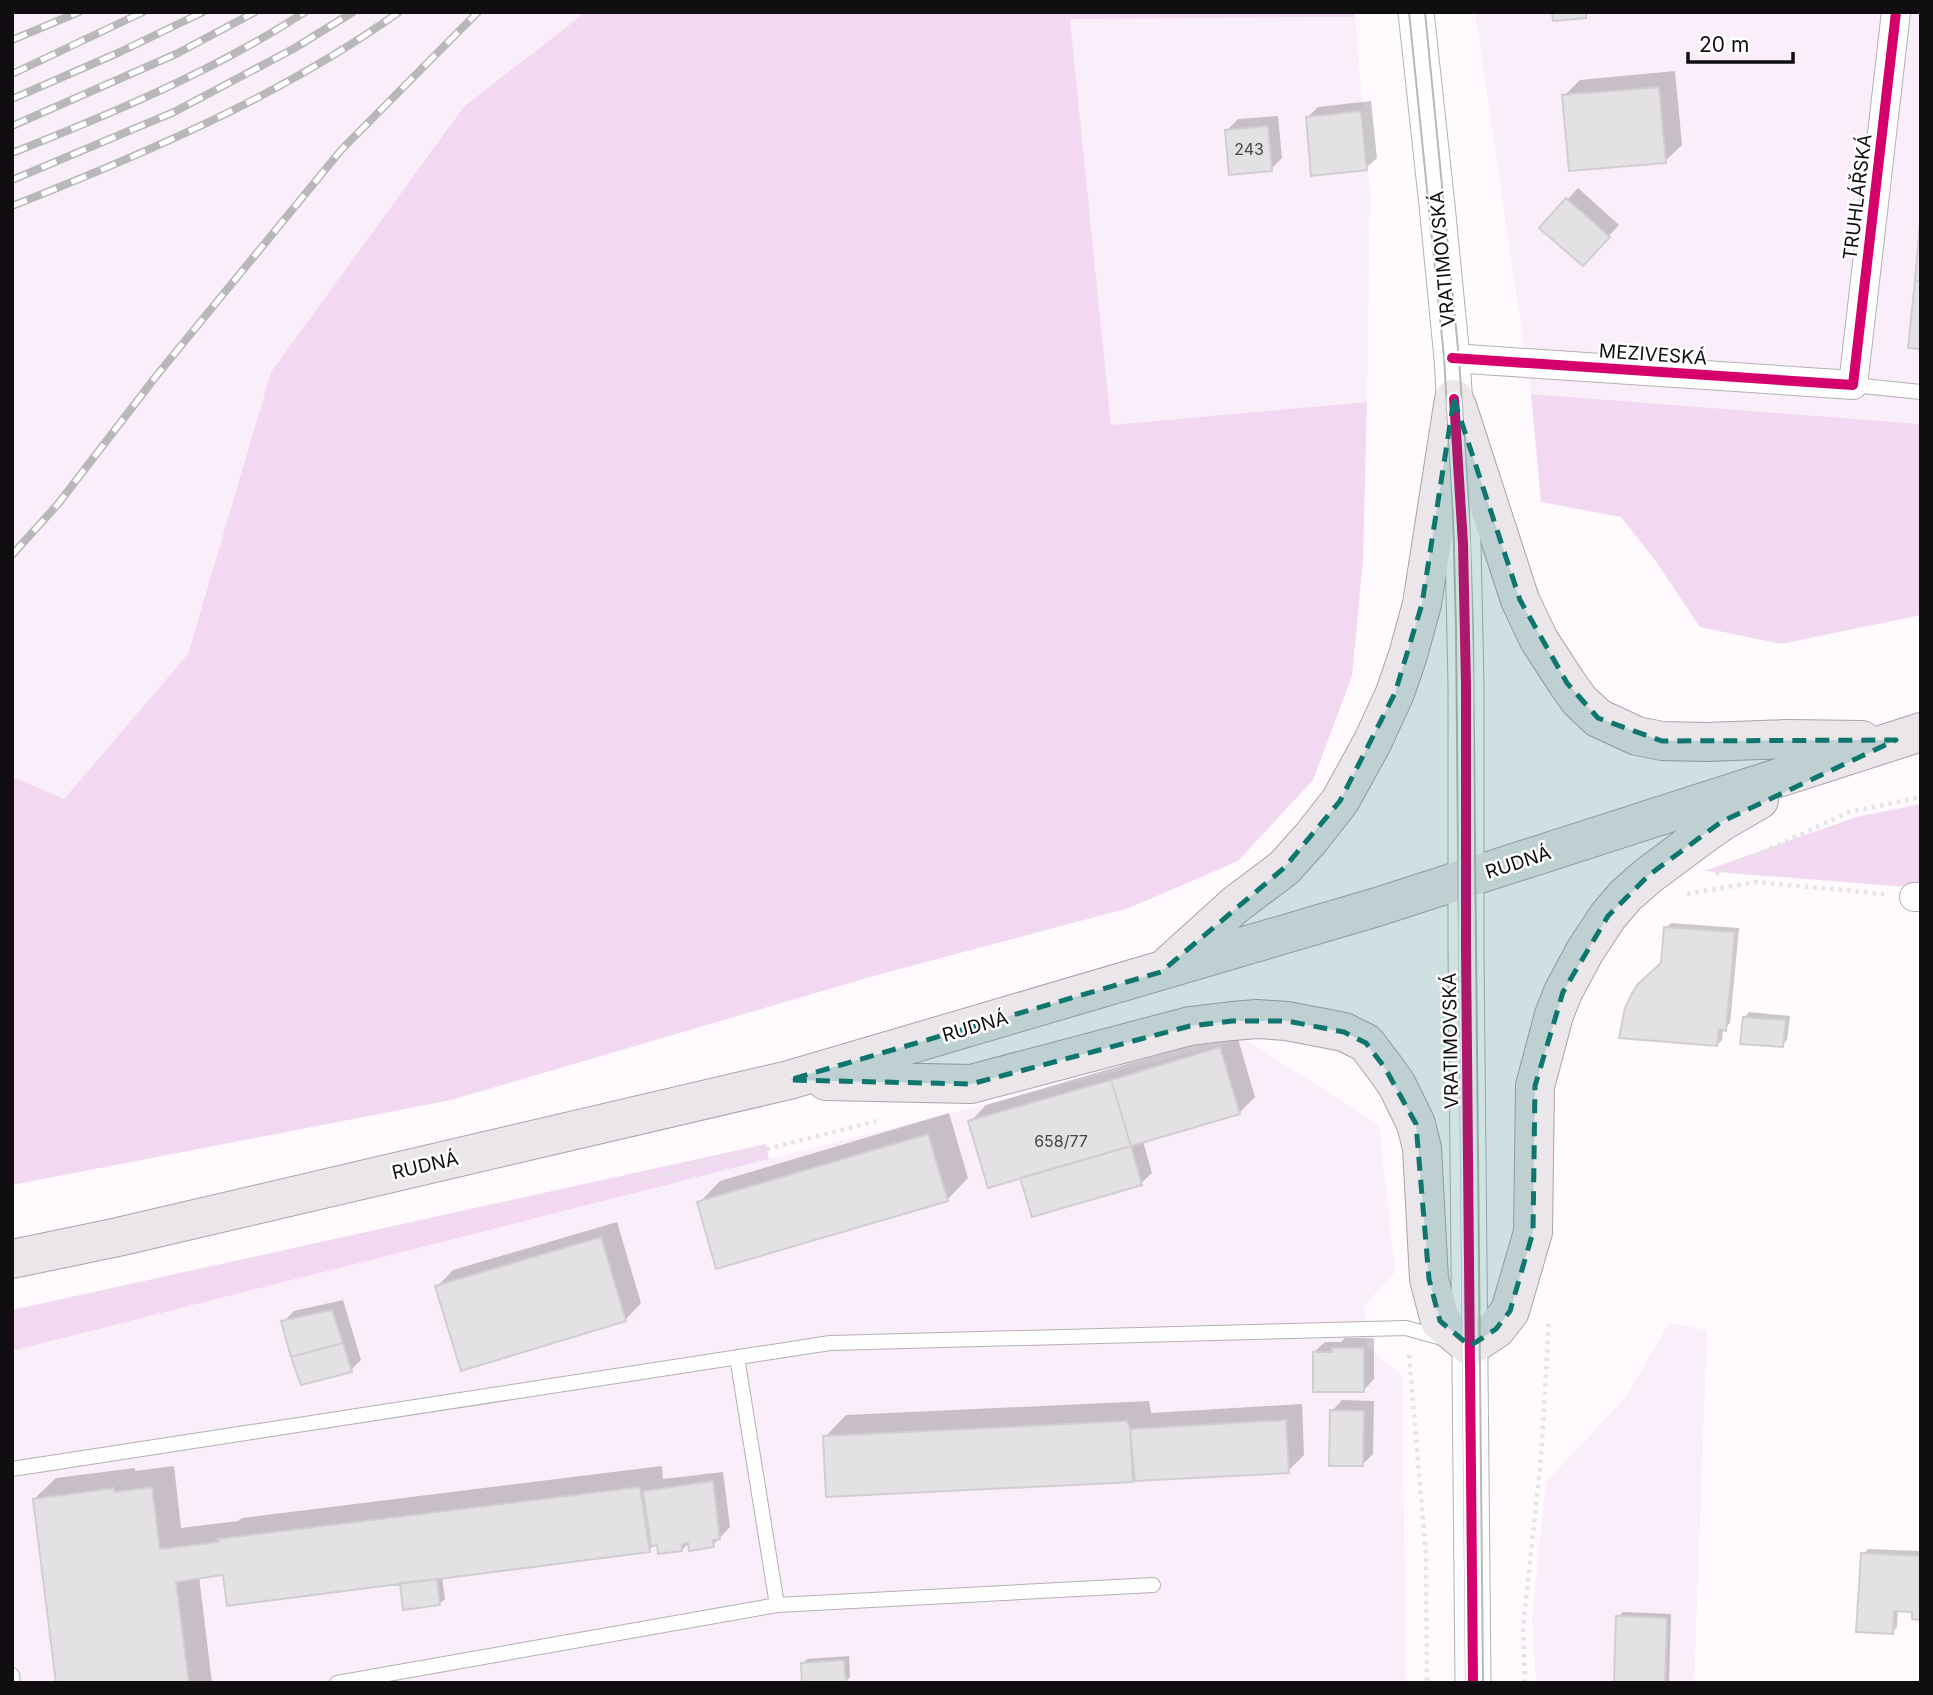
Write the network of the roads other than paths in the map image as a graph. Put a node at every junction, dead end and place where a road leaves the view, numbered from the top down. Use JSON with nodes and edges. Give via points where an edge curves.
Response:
{"nodes":[{"id":1,"x":1416,"y":12,"type":"edge"},
{"id":2,"x":1896,"y":12,"type":"edge"},
{"id":3,"x":1452,"y":358,"type":"junction"},
{"id":4,"x":1853,"y":385,"type":"junction"},
{"id":5,"x":1921,"y":392,"type":"edge"},
{"id":6,"x":1454,"y":399,"type":"junction"},
{"id":7,"x":1908,"y":736,"type":"edge"},
{"id":8,"x":1466,"y":879,"type":"junction"},
{"id":9,"x":1161,"y":972,"type":"junction"},
{"id":10,"x":789,"y":1080,"type":"junction"},
{"id":11,"x":12,"y":1259,"type":"edge"},
{"id":12,"x":1470,"y":1346,"type":"junction"},
{"id":13,"x":737,"y":1357,"type":"junction"},
{"id":14,"x":12,"y":1469,"type":"edge"},
{"id":15,"x":1153,"y":1585,"type":"dead end"},
{"id":16,"x":777,"y":1605,"type":"junction"},
{"id":17,"x":12,"y":1675,"type":"edge"},
{"id":18,"x":13,"y":1683,"type":"edge"},
{"id":19,"x":337,"y":1683,"type":"edge"},
{"id":20,"x":1473,"y":1683,"type":"edge"}],
"edges":[{"from":1,"to":3,"type":"street","name":"VRATIMOVSKÁ"},
{"from":2,"to":4,"type":"street","name":"TRUHLÁŘSKÁ"},
{"from":3,"to":4,"type":"street","name":"MEZIVESKÁ"},
{"from":3,"to":6,"type":"street","name":"VRATIMOVSKÁ"},
{"from":4,"to":5,"type":"lane","name":"MEZIVESKÁ"},
{"from":6,"to":7,"type":"main road","via":[[1520,600],[1560,672],[1598,718],[1637,736],[1662,741]]},
{"from":6,"to":8,"type":"street","name":"VRATIMOVSKÁ","via":[[1464,557]]},
{"from":6,"to":9,"type":"main road","via":[[1418,617],[1395,693],[1356,775],[1319,829],[1284,868]]},
{"from":7,"to":8,"type":"main road","name":"RUDNÁ"},
{"from":7,"to":12,"type":"main road","via":[[1753,802],[1649,875],[1608,916],[1563,992],[1539,1068],[1533,1232],[1510,1311],[1496,1329]]},
{"from":8,"to":9,"type":"main road","name":"RUDNÁ"},
{"from":8,"to":12,"type":"street","name":"VRATIMOVSKÁ"},
{"from":9,"to":10,"type":"main road","name":"RUDNÁ"},
{"from":10,"to":11,"type":"main road","name":"RUDNÁ"},
{"from":10,"to":12,"type":"main road","via":[[971,1084],[1189,1026],[1233,1021],[1287,1021],[1344,1032],[1366,1043],[1397,1085],[1416,1124],[1422,1148],[1429,1279],[1440,1321]]},
{"from":12,"to":13,"type":"lane","via":[[1406,1328],[830,1343]]},
{"from":12,"to":20,"type":"street","name":"VRATIMOVSKÁ"},
{"from":13,"to":14,"type":"lane"},
{"from":13,"to":16,"type":"lane"},
{"from":15,"to":16,"type":"lane"},
{"from":16,"to":19,"type":"lane"},
{"from":17,"to":18,"type":"lane"}]}
